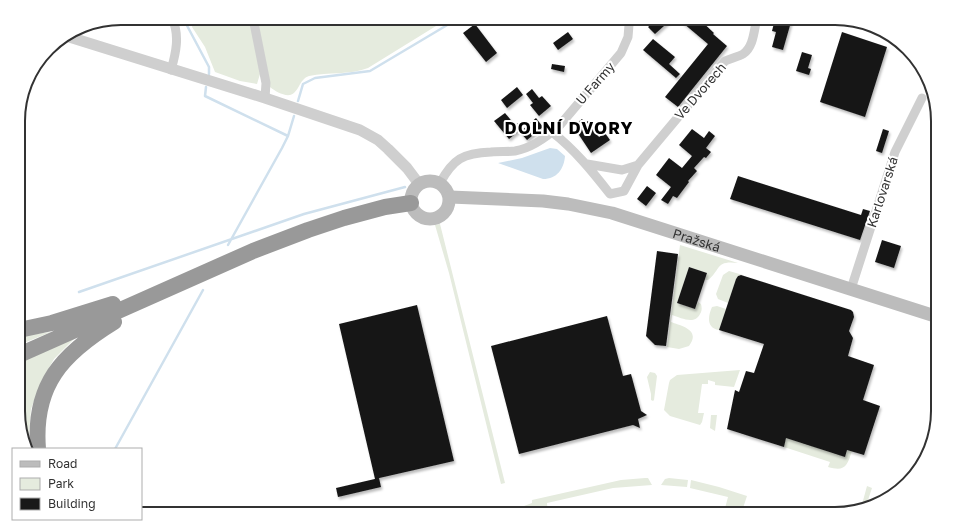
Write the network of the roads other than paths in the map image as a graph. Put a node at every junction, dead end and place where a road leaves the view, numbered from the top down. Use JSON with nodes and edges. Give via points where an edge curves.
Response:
{"nodes":[{"id":1,"x":175,"y":25,"type":"edge"},
{"id":2,"x":255,"y":25,"type":"edge"},
{"id":3,"x":629,"y":25,"type":"edge"},
{"id":4,"x":755,"y":25,"type":"edge"},
{"id":5,"x":73,"y":38,"type":"edge"},
{"id":6,"x":171,"y":70,"type":"junction"},
{"id":7,"x":265,"y":98,"type":"junction"},
{"id":8,"x":922,"y":98,"type":"dead end"},
{"id":9,"x":552,"y":132,"type":"junction"},
{"id":10,"x":587,"y":164,"type":"junction"},
{"id":11,"x":638,"y":165,"type":"junction"},
{"id":12,"x":440,"y":183,"type":"junction"},
{"id":13,"x":419,"y":184,"type":"junction"},
{"id":14,"x":450,"y":197,"type":"junction"},
{"id":15,"x":411,"y":203,"type":"junction"},
{"id":16,"x":207,"y":272,"type":"junction"},
{"id":17,"x":851,"y":289,"type":"junction"},
{"id":18,"x":931,"y":315,"type":"edge"},
{"id":19,"x":25,"y":329,"type":"edge"},
{"id":20,"x":25,"y":352,"type":"edge"},
{"id":21,"x":38,"y":448,"type":"edge"}],
"edges":[{"from":1,"to":6,"type":"street","via":[[176,45]]},
{"from":2,"to":7,"type":"street","via":[[266,83]]},
{"from":3,"to":9,"type":"street","name":"U Farmy","via":[[628,37],[621,53]]},
{"from":4,"to":11,"type":"street","name":"Ve Dvorech","via":[[751,44],[747,50],[725,61]]},
{"from":5,"to":6,"type":"street"},
{"from":6,"to":7,"type":"street"},
{"from":7,"to":13,"type":"street","via":[[368,134],[399,159]]},
{"from":8,"to":17,"type":"street","name":"Karlovarská","via":[[894,152]]},
{"from":9,"to":10,"type":"street","name":"Ve Dvorech"},
{"from":9,"to":12,"type":"street","name":"U Farmy","via":[[521,149],[467,155],[453,162]]},
{"from":10,"to":11,"type":"street","via":[[622,170]]},
{"from":10,"to":11,"type":"street","name":"Ve Dvorech","via":[[610,194],[624,190]]},
{"from":12,"to":13,"type":"main road","via":[[429,180]]},
{"from":12,"to":14,"type":"main road"},
{"from":13,"to":15,"type":"main road","via":[[412,192]]},
{"from":14,"to":15,"type":"main road","via":[[446,211],[438,218],[432,219],[421,217]]},
{"from":14,"to":17,"type":"main road","name":"Pražská","via":[[543,201],[612,213]]},
{"from":15,"to":16,"type":"highway","via":[[385,207],[308,230]]},
{"from":16,"to":19,"type":"highway","via":[[164,283],[95,310]]},
{"from":16,"to":20,"type":"highway"},
{"from":16,"to":21,"type":"highway","via":[[118,319],[71,353],[58,368],[43,394],[37,421]]},
{"from":17,"to":18,"type":"main road","name":"Pražská"}]}
